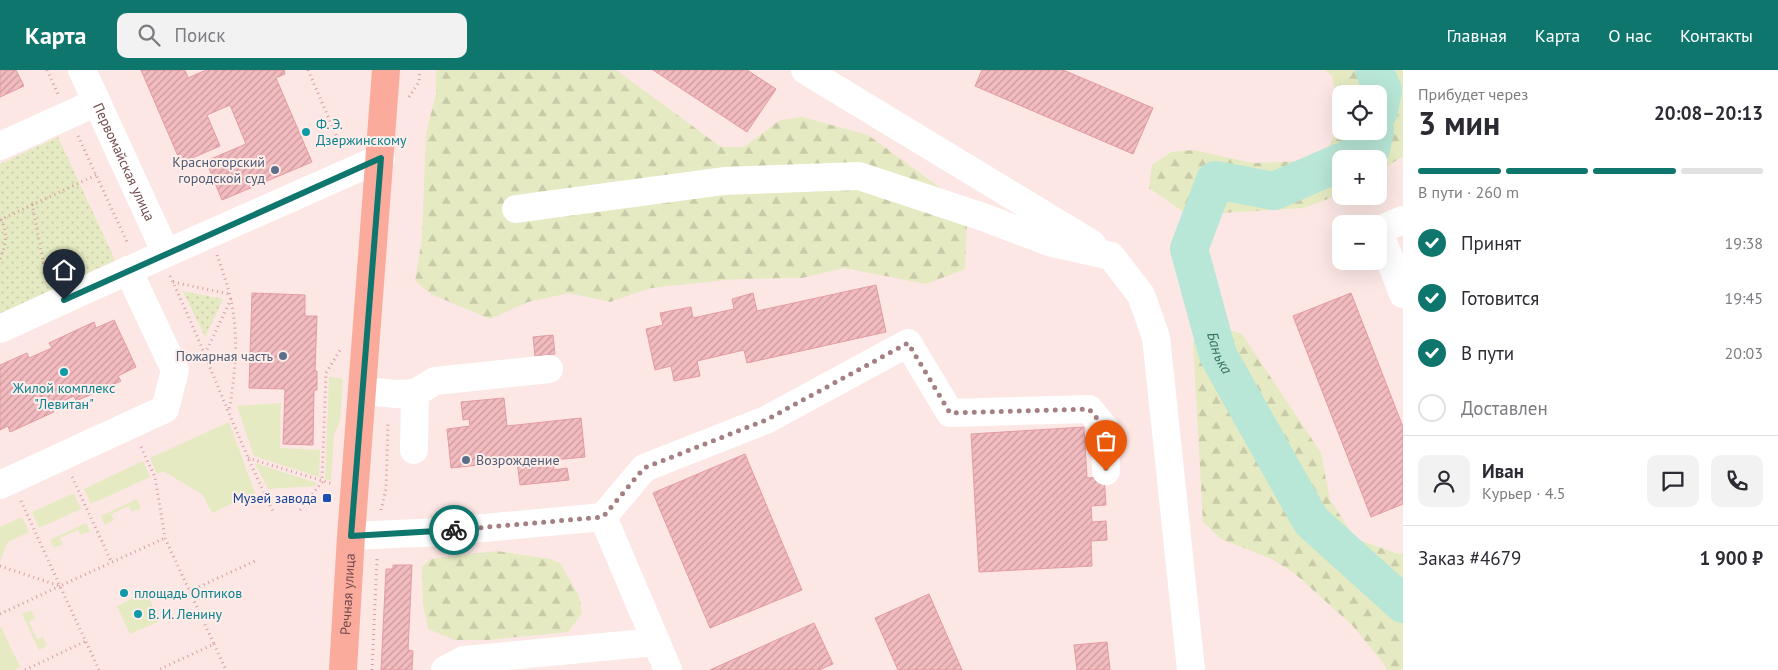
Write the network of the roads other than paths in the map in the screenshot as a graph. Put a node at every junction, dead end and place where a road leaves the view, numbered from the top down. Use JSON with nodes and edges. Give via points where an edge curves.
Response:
{"nodes":[{"id":1,"x":82,"y":70,"type":"edge"},
{"id":2,"x":386,"y":70,"type":"edge"},
{"id":3,"x":810,"y":71,"type":"edge"},
{"id":4,"x":96,"y":102,"type":"junction"},
{"id":5,"x":0,"y":146,"type":"edge"},
{"id":6,"x":381,"y":158,"type":"junction"},
{"id":7,"x":516,"y":209,"type":"dead end"},
{"id":8,"x":1403,"y":220,"type":"edge"},
{"id":9,"x":1387,"y":227,"type":"edge"},
{"id":10,"x":1387,"y":252,"type":"edge"},
{"id":11,"x":163,"y":254,"type":"junction"},
{"id":12,"x":1111,"y":256,"type":"junction"},
{"id":13,"x":130,"y":259,"type":"junction"},
{"id":14,"x":1403,"y":294,"type":"edge"},
{"id":15,"x":0,"y":329,"type":"edge"},
{"id":16,"x":549,"y":369,"type":"dead end"},
{"id":17,"x":362,"y":392,"type":"junction"},
{"id":18,"x":415,"y":393,"type":"junction"},
{"id":19,"x":414,"y":450,"type":"dead end"},
{"id":20,"x":1106,"y":471,"type":"dead end"},
{"id":21,"x":6,"y":482,"type":"edge"},
{"id":22,"x":603,"y":517,"type":"junction"},
{"id":23,"x":351,"y":536,"type":"junction"},
{"id":24,"x":656,"y":642,"type":"junction"},
{"id":25,"x":343,"y":670,"type":"edge"},
{"id":26,"x":445,"y":670,"type":"edge"},
{"id":27,"x":668,"y":670,"type":"edge"},
{"id":28,"x":1191,"y":670,"type":"edge"}],
"edges":[{"from":1,"to":4,"type":"street","name":"Первомайская улица"},
{"from":2,"to":6,"type":"main road","name":"Речная улица"},
{"from":3,"to":12,"type":"street"},
{"from":4,"to":5,"type":"street"},
{"from":4,"to":11,"type":"street","name":"Первомайская улица"},
{"from":6,"to":11,"type":"street"},
{"from":6,"to":17,"type":"main road","name":"Речная улица"},
{"from":7,"to":12,"type":"street","via":[[724,181],[859,176],[1049,242]]},
{"from":8,"to":9,"type":"street"},
{"from":10,"to":14,"type":"street"},
{"from":11,"to":13,"type":"street"},
{"from":12,"to":28,"type":"street","via":[[1141,295],[1156,337]]},
{"from":13,"to":15,"type":"street"},
{"from":13,"to":21,"type":"street","via":[[175,370],[165,409]]},
{"from":16,"to":18,"type":"street","via":[[435,381]]},
{"from":17,"to":18,"type":"street"},
{"from":17,"to":23,"type":"main road","name":"Речная улица"},
{"from":18,"to":19,"type":"street"},
{"from":20,"to":22,"type":"street","via":[[1105,428],[1089,409],[950,413],[908,343],[766,420],[644,468]]},
{"from":22,"to":23,"type":"street","via":[[441,532]]},
{"from":22,"to":24,"type":"street"},
{"from":23,"to":25,"type":"main road","name":"Речная улица"},
{"from":24,"to":26,"type":"street","via":[[464,660]]},
{"from":24,"to":27,"type":"street"}]}
